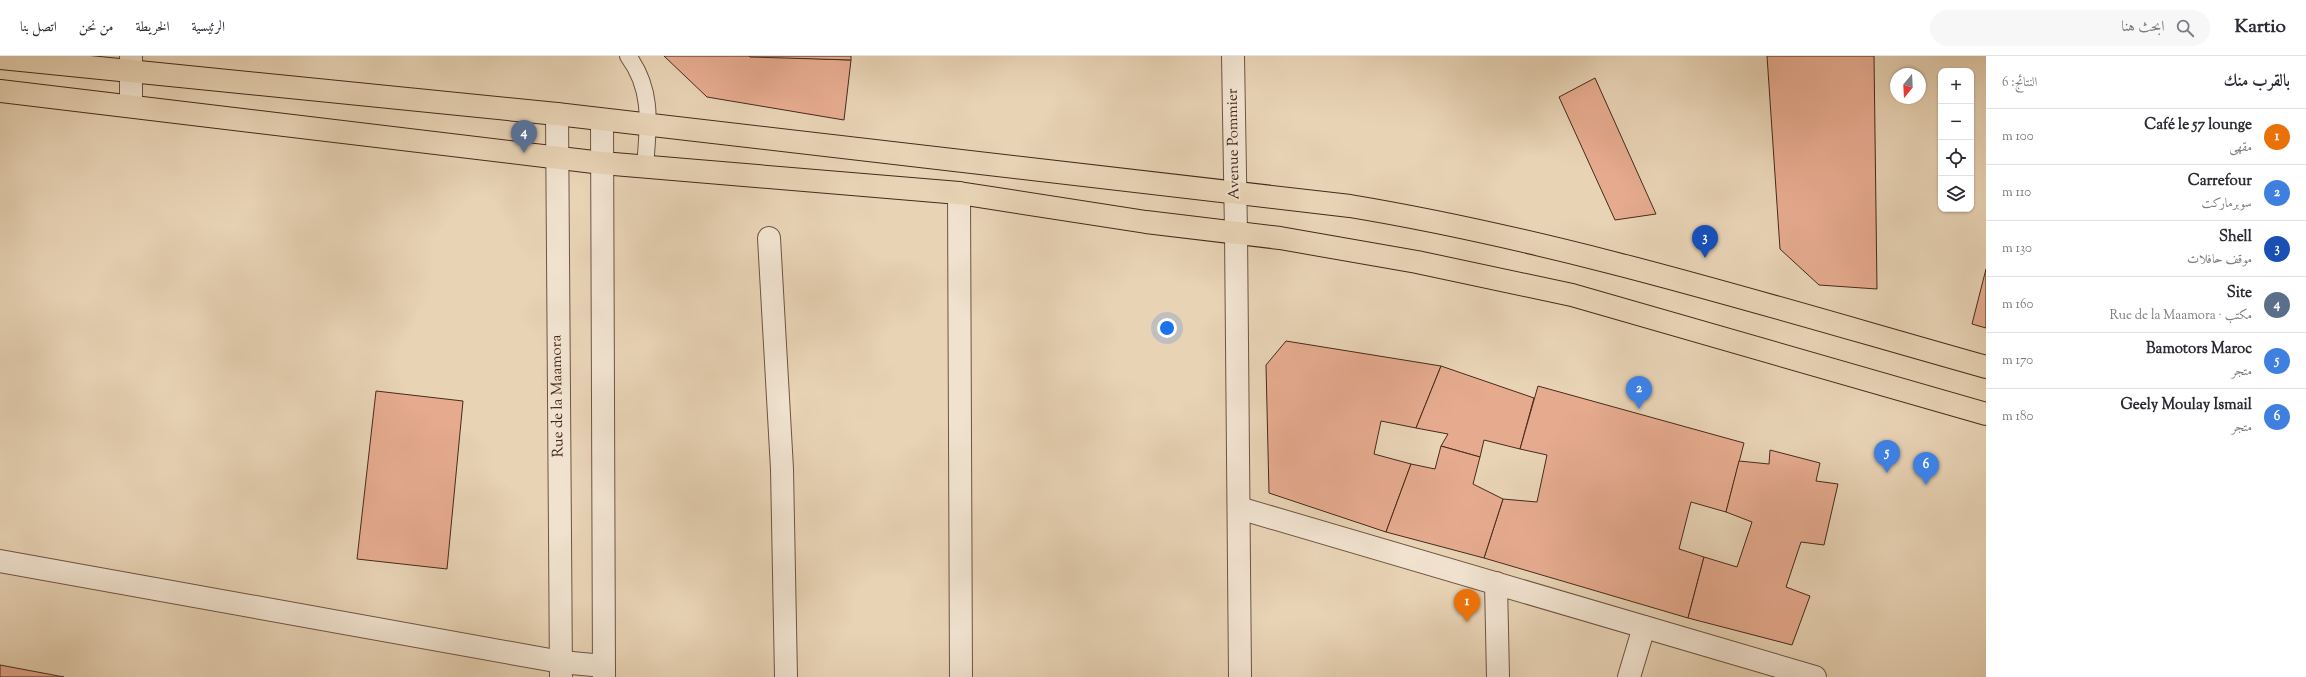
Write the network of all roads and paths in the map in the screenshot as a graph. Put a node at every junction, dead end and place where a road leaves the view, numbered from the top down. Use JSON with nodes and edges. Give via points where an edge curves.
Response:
{"nodes":[{"id":1,"x":628,"y":56,"type":"edge"},
{"id":2,"x":1234,"y":56,"type":"edge"},
{"id":3,"x":0,"y":58,"type":"edge"},
{"id":4,"x":132,"y":63,"type":"edge"},
{"id":5,"x":0,"y":91,"type":"edge"},
{"id":6,"x":131,"y":106,"type":"junction"},
{"id":7,"x":557,"y":114,"type":"junction"},
{"id":8,"x":602,"y":120,"type":"junction"},
{"id":9,"x":648,"y":125,"type":"junction"},
{"id":10,"x":556,"y":157,"type":"junction"},
{"id":11,"x":602,"y":163,"type":"junction"},
{"id":12,"x":645,"y":167,"type":"junction"},
{"id":13,"x":1235,"y":192,"type":"junction"},
{"id":14,"x":959,"y":193,"type":"junction"},
{"id":15,"x":1236,"y":232,"type":"junction"},
{"id":16,"x":769,"y":238,"type":"dead end"},
{"id":17,"x":1986,"y":367,"type":"edge"},
{"id":18,"x":1986,"y":414,"type":"edge"},
{"id":19,"x":1239,"y":508,"type":"junction"},
{"id":20,"x":0,"y":561,"type":"edge"},
{"id":21,"x":1496,"y":583,"type":"junction"},
{"id":22,"x":1644,"y":627,"type":"junction"},
{"id":23,"x":561,"y":670,"type":"edge"},
{"id":24,"x":604,"y":671,"type":"edge"},
{"id":25,"x":786,"y":677,"type":"edge"},
{"id":26,"x":961,"y":677,"type":"edge"},
{"id":27,"x":1240,"y":677,"type":"edge"},
{"id":28,"x":1498,"y":677,"type":"edge"},
{"id":29,"x":1629,"y":677,"type":"edge"},
{"id":30,"x":1815,"y":677,"type":"edge"}],
"edges":[{"from":1,"to":9,"type":"lane","via":[[646,90]]},
{"from":2,"to":13,"type":"street","name":"Avenue Pommier"},
{"from":3,"to":4,"type":"main road"},
{"from":4,"to":6,"type":"street"},
{"from":4,"to":7,"type":"main road"},
{"from":5,"to":6,"type":"main road"},
{"from":6,"to":10,"type":"main road"},
{"from":7,"to":8,"type":"main road"},
{"from":7,"to":10,"type":"street","name":"Rue de la Maamora"},
{"from":8,"to":9,"type":"main road"},
{"from":8,"to":11,"type":"street"},
{"from":9,"to":12,"type":"lane"},
{"from":9,"to":13,"type":"main road"},
{"from":10,"to":11,"type":"main road"},
{"from":10,"to":23,"type":"street","name":"Rue de la Maamora"},
{"from":11,"to":12,"type":"main road"},
{"from":11,"to":24,"type":"street"},
{"from":12,"to":14,"type":"main road"},
{"from":13,"to":15,"type":"street","name":"Avenue Pommier"},
{"from":13,"to":17,"type":"main road","via":[[1350,206],[1512,237],[1732,295]]},
{"from":14,"to":15,"type":"main road","via":[[1146,222]]},
{"from":14,"to":26,"type":"street"},
{"from":15,"to":18,"type":"main road","via":[[1417,262],[1572,295]]},
{"from":15,"to":19,"type":"street","name":"Avenue Pommier"},
{"from":16,"to":25,"type":"street","via":[[782,469]]},
{"from":19,"to":21,"type":"street"},
{"from":19,"to":27,"type":"street","name":"Avenue Pommier"},
{"from":20,"to":23,"type":"street"},
{"from":21,"to":22,"type":"street"},
{"from":21,"to":28,"type":"street"},
{"from":22,"to":29,"type":"street"},
{"from":22,"to":30,"type":"street"},
{"from":23,"to":24,"type":"street"}]}
